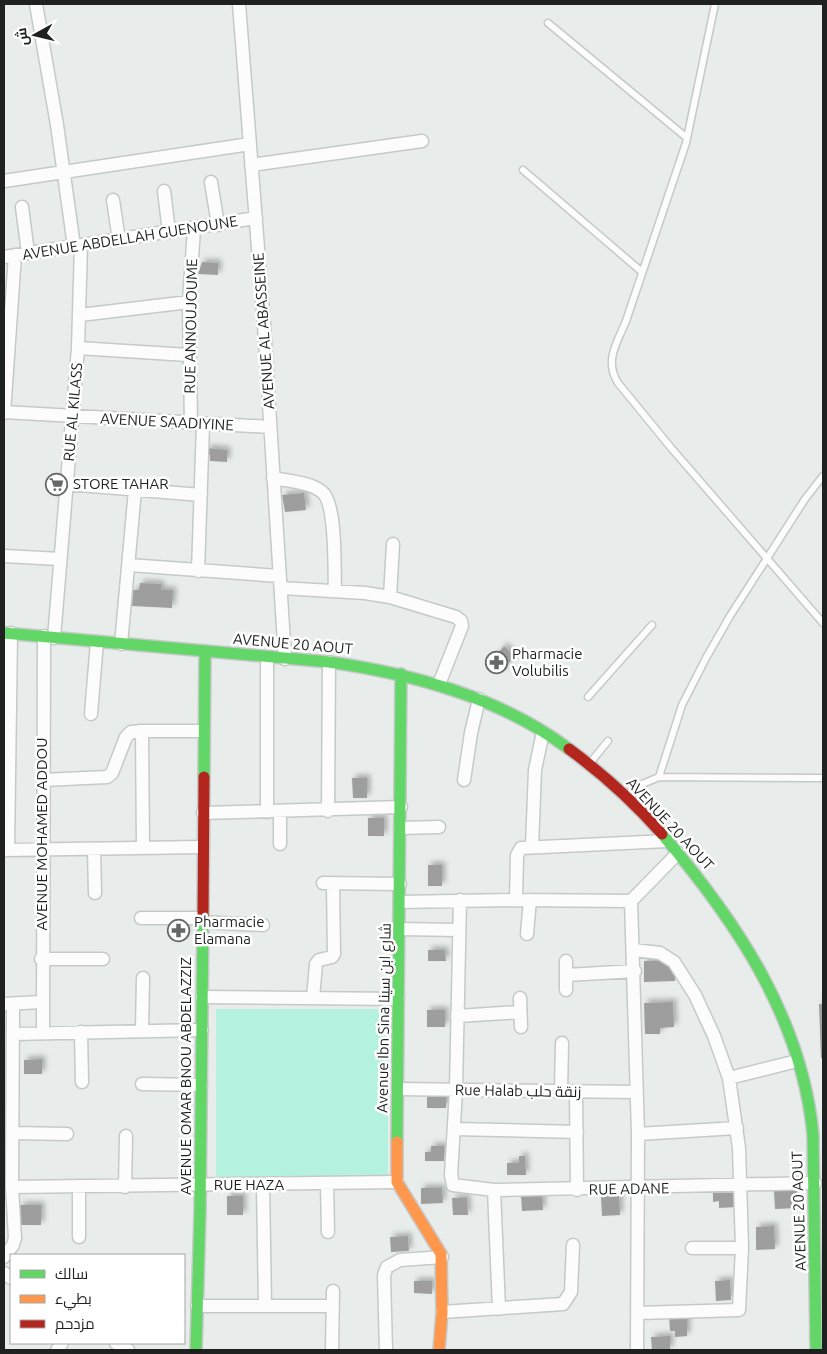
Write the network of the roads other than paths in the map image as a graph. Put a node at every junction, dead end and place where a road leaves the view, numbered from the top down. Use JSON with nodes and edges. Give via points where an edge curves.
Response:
{"nodes":[{"id":1,"x":36,"y":4,"type":"edge"},
{"id":2,"x":239,"y":4,"type":"edge"},
{"id":3,"x":715,"y":4,"type":"edge"},
{"id":4,"x":548,"y":23,"type":"dead end"},
{"id":5,"x":687,"y":138,"type":"junction"},
{"id":6,"x":422,"y":141,"type":"dead end"},
{"id":7,"x":250,"y":144,"type":"junction"},
{"id":8,"x":251,"y":165,"type":"junction"},
{"id":9,"x":523,"y":170,"type":"dead end"},
{"id":10,"x":64,"y":172,"type":"junction"},
{"id":11,"x":4,"y":181,"type":"edge"},
{"id":12,"x":211,"y":182,"type":"dead end"},
{"id":13,"x":164,"y":191,"type":"dead end"},
{"id":14,"x":114,"y":200,"type":"dead end"},
{"id":15,"x":22,"y":207,"type":"dead end"},
{"id":16,"x":256,"y":218,"type":"junction"},
{"id":17,"x":218,"y":225,"type":"junction"},
{"id":18,"x":194,"y":229,"type":"junction"},
{"id":19,"x":169,"y":232,"type":"junction"},
{"id":20,"x":119,"y":240,"type":"junction"},
{"id":21,"x":78,"y":246,"type":"junction"},
{"id":22,"x":16,"y":255,"type":"edge"},
{"id":23,"x":642,"y":272,"type":"junction"},
{"id":24,"x":189,"y":302,"type":"junction"},
{"id":25,"x":80,"y":315,"type":"junction"},
{"id":26,"x":78,"y":348,"type":"junction"},
{"id":27,"x":188,"y":355,"type":"junction"},
{"id":28,"x":4,"y":412,"type":"edge"},
{"id":29,"x":73,"y":417,"type":"junction"},
{"id":30,"x":197,"y":424,"type":"junction"},
{"id":31,"x":270,"y":427,"type":"junction"},
{"id":32,"x":823,"y":476,"type":"edge"},
{"id":33,"x":273,"y":478,"type":"junction"},
{"id":34,"x":67,"y":484,"type":"junction"},
{"id":35,"x":135,"y":490,"type":"junction"},
{"id":36,"x":201,"y":495,"type":"junction"},
{"id":37,"x":392,"y":544,"type":"dead end"},
{"id":38,"x":4,"y":556,"type":"edge"},
{"id":39,"x":60,"y":559,"type":"junction"},
{"id":40,"x":767,"y":559,"type":"junction"},
{"id":41,"x":129,"y":565,"type":"junction"},
{"id":42,"x":198,"y":571,"type":"junction"},
{"id":43,"x":280,"y":582,"type":"junction"},
{"id":44,"x":335,"y":591,"type":"junction"},
{"id":45,"x":390,"y":597,"type":"junction"},
{"id":46,"x":823,"y":623,"type":"edge"},
{"id":47,"x":652,"y":625,"type":"dead end"},
{"id":48,"x":7,"y":633,"type":"edge"},
{"id":49,"x":49,"y":637,"type":"junction"},
{"id":50,"x":97,"y":642,"type":"junction"},
{"id":51,"x":121,"y":644,"type":"junction"},
{"id":52,"x":205,"y":651,"type":"junction"},
{"id":53,"x":267,"y":658,"type":"junction"},
{"id":54,"x":285,"y":659,"type":"junction"},
{"id":55,"x":329,"y":662,"type":"junction"},
{"id":56,"x":402,"y":674,"type":"junction"},
{"id":57,"x":439,"y":684,"type":"junction"},
{"id":58,"x":7,"y":696,"type":"edge"},
{"id":59,"x":588,"y":697,"type":"dead end"},
{"id":60,"x":479,"y":699,"type":"junction"},
{"id":61,"x":92,"y":714,"type":"dead end"},
{"id":62,"x":142,"y":731,"type":"junction"},
{"id":63,"x":203,"y":731,"type":"junction"},
{"id":64,"x":543,"y":732,"type":"junction"},
{"id":65,"x":608,"y":741,"type":"dead end"},
{"id":66,"x":6,"y":746,"type":"edge"},
{"id":67,"x":589,"y":764,"type":"junction"},
{"id":68,"x":659,"y":777,"type":"junction"},
{"id":69,"x":823,"y":778,"type":"edge"},
{"id":70,"x":43,"y":780,"type":"junction"},
{"id":71,"x":464,"y":780,"type":"dead end"},
{"id":72,"x":628,"y":796,"type":"junction"},
{"id":73,"x":400,"y":807,"type":"junction"},
{"id":74,"x":328,"y":811,"type":"junction"},
{"id":75,"x":274,"y":812,"type":"junction"},
{"id":76,"x":203,"y":813,"type":"junction"},
{"id":77,"x":438,"y":827,"type":"dead end"},
{"id":78,"x":400,"y":828,"type":"junction"},
{"id":79,"x":667,"y":841,"type":"junction"},
{"id":80,"x":280,"y":844,"type":"dead end"},
{"id":81,"x":532,"y":846,"type":"junction"},
{"id":82,"x":203,"y":847,"type":"junction"},
{"id":83,"x":143,"y":848,"type":"junction"},
{"id":84,"x":94,"y":849,"type":"junction"},
{"id":85,"x":6,"y":850,"type":"edge"},
{"id":86,"x":42,"y":850,"type":"junction"},
{"id":87,"x":678,"y":853,"type":"junction"},
{"id":88,"x":400,"y":884,"type":"junction"},
{"id":89,"x":95,"y":892,"type":"dead end"},
{"id":90,"x":460,"y":900,"type":"junction"},
{"id":91,"x":516,"y":900,"type":"junction"},
{"id":92,"x":530,"y":900,"type":"junction"},
{"id":93,"x":631,"y":901,"type":"junction"},
{"id":94,"x":400,"y":902,"type":"junction"},
{"id":95,"x":141,"y":918,"type":"dead end"},
{"id":96,"x":202,"y":920,"type":"junction"},
{"id":97,"x":263,"y":925,"type":"dead end"},
{"id":98,"x":400,"y":929,"type":"junction"},
{"id":99,"x":459,"y":930,"type":"junction"},
{"id":100,"x":527,"y":934,"type":"dead end"},
{"id":101,"x":634,"y":950,"type":"junction"},
{"id":102,"x":42,"y":959,"type":"junction"},
{"id":103,"x":103,"y":959,"type":"dead end"},
{"id":104,"x":566,"y":961,"type":"dead end"},
{"id":105,"x":635,"y":970,"type":"junction"},
{"id":106,"x":567,"y":975,"type":"junction"},
{"id":107,"x":143,"y":978,"type":"dead end"},
{"id":108,"x":566,"y":990,"type":"dead end"},
{"id":109,"x":202,"y":997,"type":"junction"},
{"id":110,"x":313,"y":998,"type":"junction"},
{"id":111,"x":520,"y":998,"type":"dead end"},
{"id":112,"x":398,"y":999,"type":"junction"},
{"id":113,"x":41,"y":1002,"type":"junction"},
{"id":114,"x":8,"y":1004,"type":"edge"},
{"id":115,"x":520,"y":1012,"type":"junction"},
{"id":116,"x":457,"y":1016,"type":"junction"},
{"id":117,"x":521,"y":1027,"type":"dead end"},
{"id":118,"x":142,"y":1030,"type":"junction"},
{"id":119,"x":202,"y":1030,"type":"junction"},
{"id":120,"x":81,"y":1032,"type":"junction"},
{"id":121,"x":43,"y":1033,"type":"junction"},
{"id":122,"x":13,"y":1034,"type":"junction"},
{"id":123,"x":562,"y":1043,"type":"dead end"},
{"id":124,"x":797,"y":1061,"type":"junction"},
{"id":125,"x":8,"y":1073,"type":"edge"},
{"id":126,"x":729,"y":1078,"type":"junction"},
{"id":127,"x":82,"y":1082,"type":"dead end"},
{"id":128,"x":142,"y":1084,"type":"dead end"},
{"id":129,"x":201,"y":1085,"type":"junction"},
{"id":130,"x":398,"y":1089,"type":"junction"},
{"id":131,"x":456,"y":1090,"type":"junction"},
{"id":132,"x":562,"y":1092,"type":"junction"},
{"id":133,"x":637,"y":1092,"type":"junction"},
{"id":134,"x":576,"y":1093,"type":"junction"},
{"id":135,"x":737,"y":1128,"type":"junction"},
{"id":136,"x":454,"y":1129,"type":"junction"},
{"id":137,"x":577,"y":1132,"type":"junction"},
{"id":138,"x":13,"y":1133,"type":"junction"},
{"id":139,"x":67,"y":1134,"type":"dead end"},
{"id":140,"x":638,"y":1134,"type":"junction"},
{"id":141,"x":126,"y":1136,"type":"dead end"},
{"id":142,"x":397,"y":1182,"type":"junction"},
{"id":143,"x":815,"y":1183,"type":"junction"},
{"id":144,"x":327,"y":1184,"type":"junction"},
{"id":145,"x":200,"y":1185,"type":"junction"},
{"id":146,"x":263,"y":1185,"type":"junction"},
{"id":147,"x":741,"y":1185,"type":"junction"},
{"id":148,"x":79,"y":1186,"type":"junction"},
{"id":149,"x":12,"y":1187,"type":"junction"},
{"id":150,"x":125,"y":1187,"type":"junction"},
{"id":151,"x":637,"y":1188,"type":"junction"},
{"id":152,"x":494,"y":1190,"type":"junction"},
{"id":153,"x":577,"y":1190,"type":"junction"},
{"id":154,"x":328,"y":1232,"type":"dead end"},
{"id":155,"x":79,"y":1236,"type":"dead end"},
{"id":156,"x":573,"y":1245,"type":"dead end"},
{"id":157,"x":692,"y":1248,"type":"dead end"},
{"id":158,"x":742,"y":1248,"type":"junction"},
{"id":159,"x":4,"y":1257,"type":"edge"},
{"id":160,"x":442,"y":1257,"type":"junction"},
{"id":161,"x":820,"y":1273,"type":"edge"},
{"id":162,"x":333,"y":1291,"type":"dead end"},
{"id":163,"x":196,"y":1306,"type":"junction"},
{"id":164,"x":265,"y":1306,"type":"junction"},
{"id":165,"x":333,"y":1306,"type":"junction"},
{"id":166,"x":499,"y":1309,"type":"junction"},
{"id":167,"x":442,"y":1312,"type":"junction"},
{"id":168,"x":638,"y":1313,"type":"junction"},
{"id":169,"x":196,"y":1350,"type":"edge"},
{"id":170,"x":332,"y":1350,"type":"edge"},
{"id":171,"x":386,"y":1350,"type":"edge"},
{"id":172,"x":439,"y":1350,"type":"edge"},
{"id":173,"x":637,"y":1350,"type":"edge"},
{"id":174,"x":816,"y":1350,"type":"edge"}],
"edges":[{"from":1,"to":10,"type":"street","name":"RUE AL KILASS"},
{"from":2,"to":7,"type":"street","name":"AVENUE AL ABASSEINE"},
{"from":3,"to":5,"type":"lane"},
{"from":4,"to":5,"type":"lane"},
{"from":5,"to":23,"type":"lane"},
{"from":6,"to":8,"type":"street"},
{"from":7,"to":8,"type":"street","name":"AVENUE AL ABASSEINE"},
{"from":7,"to":10,"type":"street"},
{"from":8,"to":16,"type":"street","name":"AVENUE AL ABASSEINE"},
{"from":9,"to":23,"type":"lane"},
{"from":10,"to":11,"type":"street"},
{"from":10,"to":21,"type":"street","name":"RUE AL KILASS"},
{"from":12,"to":17,"type":"street"},
{"from":13,"to":19,"type":"street"},
{"from":14,"to":20,"type":"street"},
{"from":15,"to":22,"type":"street"},
{"from":16,"to":17,"type":"street","name":"AVENUE ABDELLAH GUENOUNE"},
{"from":16,"to":31,"type":"street","name":"AVENUE AL ABASSEINE"},
{"from":17,"to":18,"type":"street","name":"AVENUE ABDELLAH GUENOUNE"},
{"from":18,"to":19,"type":"street","name":"AVENUE ABDELLAH GUENOUNE"},
{"from":18,"to":24,"type":"street","name":"RUE ANNOUJOUME"},
{"from":19,"to":20,"type":"street","name":"AVENUE ABDELLAH GUENOUNE"},
{"from":20,"to":21,"type":"street","name":"AVENUE ABDELLAH GUENOUNE"},
{"from":21,"to":22,"type":"street","name":"AVENUE ABDELLAH GUENOUNE"},
{"from":21,"to":25,"type":"street","name":"RUE AL KILASS"},
{"from":22,"to":28,"type":"street"},
{"from":23,"to":40,"type":"lane","via":[[611,358],[612,371],[618,383],[672,449]]},
{"from":24,"to":25,"type":"street"},
{"from":24,"to":27,"type":"street","name":"RUE ANNOUJOUME"},
{"from":25,"to":26,"type":"street","name":"RUE AL KILASS"},
{"from":26,"to":27,"type":"street"},
{"from":26,"to":29,"type":"street","name":"RUE AL KILASS"},
{"from":27,"to":30,"type":"street","name":"RUE ANNOUJOUME"},
{"from":28,"to":29,"type":"street","name":"AVENUE SAADIYINE"},
{"from":29,"to":30,"type":"street","name":"AVENUE SAADIYINE"},
{"from":29,"to":34,"type":"street","name":"RUE AL KILASS"},
{"from":30,"to":31,"type":"street","name":"AVENUE SAADIYINE"},
{"from":30,"to":36,"type":"street","name":"RUE ANNOUJOUME"},
{"from":31,"to":33,"type":"street","name":"AVENUE AL ABASSEINE"},
{"from":32,"to":40,"type":"lane","via":[[804,499]]},
{"from":33,"to":43,"type":"street","name":"AVENUE AL ABASSEINE"},
{"from":33,"to":44,"type":"street","via":[[308,485],[319,489],[328,498]]},
{"from":34,"to":35,"type":"street"},
{"from":34,"to":39,"type":"street","name":"RUE AL KILASS"},
{"from":35,"to":36,"type":"street"},
{"from":35,"to":41,"type":"street"},
{"from":36,"to":42,"type":"street","name":"RUE ANNOUJOUME"},
{"from":37,"to":45,"type":"street"},
{"from":38,"to":39,"type":"street"},
{"from":39,"to":49,"type":"street","name":"RUE AL KILASS"},
{"from":40,"to":46,"type":"lane"},
{"from":40,"to":68,"type":"lane","via":[[693,682],[672,732]]},
{"from":41,"to":42,"type":"street"},
{"from":41,"to":51,"type":"street"},
{"from":42,"to":43,"type":"street"},
{"from":43,"to":44,"type":"street"},
{"from":43,"to":54,"type":"street","name":"AVENUE AL ABASSEINE"},
{"from":44,"to":45,"type":"street"},
{"from":45,"to":57,"type":"street","via":[[449,614],[461,621],[462,626]]},
{"from":47,"to":59,"type":"lane"},
{"from":48,"to":49,"type":"street","name":"AVENUE 20 AOUT"},
{"from":48,"to":58,"type":"street"},
{"from":49,"to":50,"type":"street","name":"AVENUE 20 AOUT"},
{"from":49,"to":70,"type":"street","name":"AVENUE MOHAMED ADDOU"},
{"from":50,"to":51,"type":"street","name":"AVENUE 20 AOUT"},
{"from":50,"to":61,"type":"street"},
{"from":51,"to":52,"type":"street","name":"AVENUE 20 AOUT"},
{"from":52,"to":53,"type":"street","name":"AVENUE 20 AOUT"},
{"from":52,"to":63,"type":"street","name":"AVENUE OMAR BNOU ABDELAZZIZ"},
{"from":53,"to":54,"type":"street","name":"AVENUE 20 AOUT"},
{"from":53,"to":75,"type":"street"},
{"from":54,"to":55,"type":"street","name":"AVENUE 20 AOUT"},
{"from":55,"to":56,"type":"street","name":"AVENUE 20 AOUT"},
{"from":55,"to":74,"type":"street"},
{"from":56,"to":57,"type":"street","name":"AVENUE 20 AOUT"},
{"from":56,"to":73,"type":"street","name":"Avenue Ibn Sina شارع ابن سينا"},
{"from":57,"to":60,"type":"street","name":"AVENUE 20 AOUT"},
{"from":58,"to":66,"type":"street"},
{"from":60,"to":64,"type":"street","name":"AVENUE 20 AOUT"},
{"from":60,"to":71,"type":"street"},
{"from":62,"to":63,"type":"street"},
{"from":62,"to":70,"type":"street","via":[[131,732],[126,737],[112,773],[107,777]]},
{"from":62,"to":83,"type":"street"},
{"from":63,"to":76,"type":"street","name":"AVENUE OMAR BNOU ABDELAZZIZ"},
{"from":64,"to":67,"type":"street","name":"AVENUE 20 AOUT"},
{"from":64,"to":81,"type":"street","via":[[535,770]]},
{"from":65,"to":67,"type":"lane"},
{"from":66,"to":85,"type":"street"},
{"from":67,"to":72,"type":"street","name":"AVENUE 20 AOUT"},
{"from":68,"to":69,"type":"lane"},
{"from":68,"to":72,"type":"lane","via":[[640,785]]},
{"from":70,"to":86,"type":"street","name":"AVENUE MOHAMED ADDOU"},
{"from":72,"to":79,"type":"street","name":"AVENUE 20 AOUT"},
{"from":73,"to":74,"type":"street"},
{"from":73,"to":78,"type":"street","name":"Avenue Ibn Sina شارع ابن سينا"},
{"from":74,"to":75,"type":"street"},
{"from":75,"to":76,"type":"street"},
{"from":75,"to":80,"type":"street"},
{"from":76,"to":82,"type":"street","name":"AVENUE OMAR BNOU ABDELAZZIZ"},
{"from":77,"to":78,"type":"street"},
{"from":78,"to":88,"type":"street","name":"Avenue Ibn Sina شارع ابن سينا"},
{"from":79,"to":81,"type":"street"},
{"from":79,"to":87,"type":"street","name":"AVENUE 20 AOUT"},
{"from":81,"to":91,"type":"street","via":[[518,852]]},
{"from":82,"to":83,"type":"street"},
{"from":82,"to":96,"type":"street","name":"AVENUE OMAR BNOU ABDELAZZIZ"},
{"from":83,"to":84,"type":"street"},
{"from":84,"to":86,"type":"street"},
{"from":84,"to":89,"type":"street"},
{"from":85,"to":86,"type":"street"},
{"from":86,"to":102,"type":"street","name":"AVENUE MOHAMED ADDOU"},
{"from":87,"to":93,"type":"street"},
{"from":87,"to":124,"type":"street","name":"AVENUE 20 AOUT","via":[[746,942],[769,985]]},
{"from":88,"to":94,"type":"street","name":"Avenue Ibn Sina شارع ابن سينا"},
{"from":88,"to":110,"type":"street","via":[[328,884],[334,954],[316,962]]},
{"from":90,"to":91,"type":"street"},
{"from":90,"to":94,"type":"street"},
{"from":90,"to":99,"type":"street"},
{"from":91,"to":92,"type":"street"},
{"from":92,"to":93,"type":"street"},
{"from":92,"to":100,"type":"street"},
{"from":93,"to":101,"type":"street"},
{"from":94,"to":98,"type":"street","name":"Avenue Ibn Sina شارع ابن سينا"},
{"from":95,"to":96,"type":"street"},
{"from":96,"to":97,"type":"street"},
{"from":96,"to":109,"type":"street","name":"AVENUE OMAR BNOU ABDELAZZIZ"},
{"from":98,"to":99,"type":"street"},
{"from":98,"to":112,"type":"street","name":"Avenue Ibn Sina شارع ابن سينا"},
{"from":99,"to":116,"type":"street"},
{"from":101,"to":105,"type":"street"},
{"from":101,"to":126,"type":"street","via":[[660,953],[674,962],[695,995]]},
{"from":102,"to":103,"type":"street"},
{"from":102,"to":113,"type":"street","name":"AVENUE MOHAMED ADDOU"},
{"from":104,"to":106,"type":"street"},
{"from":105,"to":106,"type":"street"},
{"from":105,"to":133,"type":"street"},
{"from":106,"to":108,"type":"street"},
{"from":107,"to":118,"type":"street"},
{"from":109,"to":110,"type":"street"},
{"from":109,"to":119,"type":"street","name":"AVENUE OMAR BNOU ABDELAZZIZ"},
{"from":110,"to":112,"type":"street"},
{"from":111,"to":115,"type":"street"},
{"from":112,"to":130,"type":"street","name":"Avenue Ibn Sina شارع ابن سينا"},
{"from":113,"to":114,"type":"street"},
{"from":113,"to":121,"type":"street","name":"AVENUE MOHAMED ADDOU"},
{"from":114,"to":122,"type":"street"},
{"from":115,"to":116,"type":"street"},
{"from":115,"to":117,"type":"street"},
{"from":116,"to":131,"type":"street"},
{"from":118,"to":119,"type":"street"},
{"from":118,"to":120,"type":"street"},
{"from":119,"to":129,"type":"street","name":"AVENUE OMAR BNOU ABDELAZZIZ"},
{"from":120,"to":121,"type":"street"},
{"from":120,"to":127,"type":"street"},
{"from":121,"to":122,"type":"street"},
{"from":122,"to":125,"type":"street"},
{"from":123,"to":132,"type":"street"},
{"from":124,"to":126,"type":"street"},
{"from":124,"to":143,"type":"street","name":"AVENUE 20 AOUT","via":[[807,1096]]},
{"from":125,"to":138,"type":"street"},
{"from":126,"to":135,"type":"street"},
{"from":128,"to":129,"type":"street"},
{"from":129,"to":145,"type":"street","name":"AVENUE OMAR BNOU ABDELAZZIZ"},
{"from":130,"to":131,"type":"street","name":"Rue Halab زنقة حلب"},
{"from":130,"to":142,"type":"street","name":"Avenue Ibn Sina شارع ابن سينا"},
{"from":131,"to":132,"type":"street","name":"Rue Halab زنقة حلب"},
{"from":131,"to":136,"type":"street"},
{"from":132,"to":134,"type":"street","name":"Rue Halab زنقة حلب"},
{"from":133,"to":134,"type":"street","name":"Rue Halab زنقة حلب"},
{"from":133,"to":140,"type":"street"},
{"from":134,"to":137,"type":"street"},
{"from":135,"to":140,"type":"street"},
{"from":135,"to":147,"type":"street"},
{"from":136,"to":137,"type":"street"},
{"from":136,"to":152,"type":"street","name":"RUE ADANE","via":[[451,1175],[455,1186]]},
{"from":137,"to":153,"type":"street"},
{"from":138,"to":139,"type":"street"},
{"from":138,"to":149,"type":"street"},
{"from":140,"to":151,"type":"street"},
{"from":141,"to":150,"type":"street"},
{"from":142,"to":144,"type":"street","name":"RUE HAZA"},
{"from":142,"to":160,"type":"street","via":[[432,1235]]},
{"from":143,"to":147,"type":"street","name":"RUE ADANE"},
{"from":143,"to":161,"type":"street","name":"AVENUE 20 AOUT"},
{"from":144,"to":146,"type":"street","name":"RUE HAZA"},
{"from":144,"to":154,"type":"street"},
{"from":145,"to":146,"type":"street","name":"RUE HAZA"},
{"from":145,"to":150,"type":"street","name":"RUE HAZA"},
{"from":145,"to":163,"type":"street","name":"AVENUE OMAR BNOU ABDELAZZIZ"},
{"from":146,"to":164,"type":"street"},
{"from":147,"to":151,"type":"street","name":"RUE ADANE"},
{"from":147,"to":158,"type":"street"},
{"from":148,"to":149,"type":"street","name":"RUE HAZA"},
{"from":148,"to":150,"type":"street","name":"RUE HAZA"},
{"from":148,"to":155,"type":"street"},
{"from":149,"to":159,"type":"street","via":[[15,1238]]},
{"from":151,"to":153,"type":"street","name":"RUE ADANE"},
{"from":151,"to":168,"type":"street"},
{"from":152,"to":153,"type":"street","name":"RUE ADANE"},
{"from":152,"to":166,"type":"street"},
{"from":156,"to":166,"type":"street","via":[[571,1292],[567,1302],[558,1306]]},
{"from":157,"to":158,"type":"street"},
{"from":158,"to":168,"type":"street","via":[[739,1310]]},
{"from":160,"to":167,"type":"street"},
{"from":160,"to":171,"type":"street","via":[[400,1260],[387,1267],[384,1275]]},
{"from":161,"to":174,"type":"street","name":"AVENUE 20 AOUT"},
{"from":162,"to":165,"type":"street"},
{"from":163,"to":164,"type":"street"},
{"from":163,"to":169,"type":"street","name":"AVENUE OMAR BNOU ABDELAZZIZ"},
{"from":164,"to":165,"type":"street"},
{"from":165,"to":170,"type":"street"},
{"from":166,"to":167,"type":"street"},
{"from":167,"to":172,"type":"street"},
{"from":168,"to":173,"type":"street"}]}
